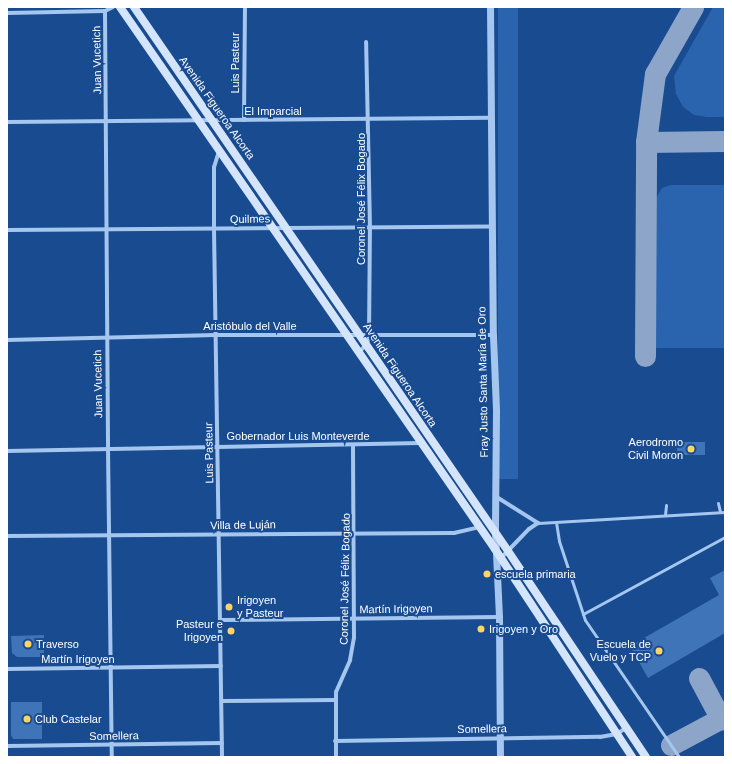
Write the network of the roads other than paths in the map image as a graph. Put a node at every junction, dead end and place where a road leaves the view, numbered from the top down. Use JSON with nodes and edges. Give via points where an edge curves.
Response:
{"nodes":[{"id":1,"x":113,"y":7,"type":"edge"},
{"id":2,"x":120,"y":7,"type":"edge"},
{"id":3,"x":134,"y":7,"type":"edge"},
{"id":4,"x":245,"y":7,"type":"edge"},
{"id":5,"x":490,"y":7,"type":"edge"},
{"id":6,"x":105,"y":11,"type":"junction"},
{"id":7,"x":7,"y":13,"type":"edge"},
{"id":8,"x":366,"y":42,"type":"dead end"},
{"id":9,"x":490,"y":118,"type":"junction"},
{"id":10,"x":369,"y":119,"type":"junction"},
{"id":11,"x":198,"y":120,"type":"junction"},
{"id":12,"x":244,"y":120,"type":"junction"},
{"id":13,"x":106,"y":121,"type":"junction"},
{"id":14,"x":212,"y":121,"type":"junction"},
{"id":15,"x":7,"y":122,"type":"edge"},
{"id":16,"x":219,"y":150,"type":"junction"},
{"id":17,"x":493,"y":227,"type":"junction"},
{"id":18,"x":272,"y":228,"type":"junction"},
{"id":19,"x":287,"y":228,"type":"junction"},
{"id":20,"x":370,"y":228,"type":"junction"},
{"id":21,"x":214,"y":229,"type":"junction"},
{"id":22,"x":7,"y":230,"type":"edge"},
{"id":23,"x":107,"y":230,"type":"junction"},
{"id":24,"x":216,"y":335,"type":"junction"},
{"id":25,"x":493,"y":335,"type":"junction"},
{"id":26,"x":348,"y":336,"type":"junction"},
{"id":27,"x":360,"y":336,"type":"junction"},
{"id":28,"x":369,"y":336,"type":"junction"},
{"id":29,"x":107,"y":338,"type":"junction"},
{"id":30,"x":7,"y":340,"type":"edge"},
{"id":31,"x":366,"y":344,"type":"junction"},
{"id":32,"x":359,"y":352,"type":"junction"},
{"id":33,"x":421,"y":443,"type":"junction"},
{"id":34,"x":353,"y":445,"type":"junction"},
{"id":35,"x":218,"y":446,"type":"junction"},
{"id":36,"x":108,"y":448,"type":"junction"},
{"id":37,"x":7,"y":451,"type":"edge"},
{"id":38,"x":495,"y":496,"type":"junction"},
{"id":39,"x":718,"y":503,"type":"dead end"},
{"id":40,"x":666,"y":505,"type":"dead end"},
{"id":41,"x":720,"y":512,"type":"junction"},
{"id":42,"x":725,"y":512,"type":"edge"},
{"id":43,"x":665,"y":515,"type":"junction"},
{"id":44,"x":556,"y":522,"type":"junction"},
{"id":45,"x":538,"y":523,"type":"junction"},
{"id":46,"x":479,"y":527,"type":"junction"},
{"id":47,"x":495,"y":532,"type":"junction"},
{"id":48,"x":355,"y":533,"type":"junction"},
{"id":49,"x":219,"y":534,"type":"junction"},
{"id":50,"x":110,"y":535,"type":"junction"},
{"id":51,"x":7,"y":536,"type":"edge"},
{"id":52,"x":725,"y":537,"type":"edge"},
{"id":53,"x":495,"y":549,"type":"junction"},
{"id":54,"x":508,"y":551,"type":"junction"},
{"id":55,"x":501,"y":558,"type":"junction"},
{"id":56,"x":583,"y":614,"type":"junction"},
{"id":57,"x":499,"y":617,"type":"junction"},
{"id":58,"x":355,"y":619,"type":"junction"},
{"id":59,"x":221,"y":620,"type":"junction"},
{"id":60,"x":221,"y":666,"type":"junction"},
{"id":61,"x":111,"y":668,"type":"junction"},
{"id":62,"x":7,"y":669,"type":"edge"},
{"id":63,"x":335,"y":700,"type":"junction"},
{"id":64,"x":222,"y":701,"type":"junction"},
{"id":65,"x":627,"y":727,"type":"junction"},
{"id":66,"x":617,"y":734,"type":"junction"},
{"id":67,"x":500,"y":737,"type":"junction"},
{"id":68,"x":336,"y":741,"type":"junction"},
{"id":69,"x":222,"y":743,"type":"junction"},
{"id":70,"x":112,"y":745,"type":"junction"},
{"id":71,"x":7,"y":746,"type":"edge"},
{"id":72,"x":112,"y":757,"type":"edge"},
{"id":73,"x":222,"y":757,"type":"edge"},
{"id":74,"x":336,"y":757,"type":"edge"},
{"id":75,"x":500,"y":757,"type":"edge"},
{"id":76,"x":632,"y":757,"type":"edge"},
{"id":77,"x":646,"y":757,"type":"edge"},
{"id":78,"x":679,"y":757,"type":"edge"}],
"edges":[{"from":1,"to":6,"type":"street"},
{"from":2,"to":11,"type":"main road","name":"Avenida Figueroa Alcorta"},
{"from":3,"to":14,"type":"main road","name":"Avenida Figueroa Alcorta"},
{"from":4,"to":12,"type":"street","name":"Luis Pasteur"},
{"from":5,"to":9,"type":"street","name":"Fray Justo Santa María de Oro"},
{"from":6,"to":7,"type":"street"},
{"from":6,"to":13,"type":"street","name":"Juan Vucetich"},
{"from":8,"to":10,"type":"street","name":"Coronel José Félix Bogado"},
{"from":9,"to":10,"type":"street","name":"El Imparcial"},
{"from":9,"to":17,"type":"street","name":"Fray Justo Santa María de Oro"},
{"from":10,"to":12,"type":"street","name":"El Imparcial"},
{"from":10,"to":20,"type":"street","name":"Coronel José Félix Bogado"},
{"from":11,"to":13,"type":"street","name":"El Imparcial"},
{"from":11,"to":14,"type":"street","name":"El Imparcial"},
{"from":11,"to":16,"type":"main road","name":"Avenida Figueroa Alcorta"},
{"from":12,"to":14,"type":"street","name":"El Imparcial"},
{"from":13,"to":15,"type":"street","name":"El Imparcial"},
{"from":13,"to":23,"type":"street","name":"Juan Vucetich"},
{"from":14,"to":19,"type":"main road","name":"Avenida Figueroa Alcorta"},
{"from":16,"to":18,"type":"main road","name":"Avenida Figueroa Alcorta"},
{"from":16,"to":21,"type":"street","name":"Luis Pasteur","via":[[214,167]]},
{"from":17,"to":20,"type":"street","name":"Quilmes"},
{"from":17,"to":25,"type":"street","name":"Fray Justo Santa María de Oro"},
{"from":18,"to":19,"type":"street","name":"Quilmes"},
{"from":18,"to":21,"type":"street","name":"Quilmes"},
{"from":18,"to":26,"type":"main road","name":"Avenida Figueroa Alcorta"},
{"from":19,"to":20,"type":"street","name":"Quilmes"},
{"from":19,"to":27,"type":"main road","name":"Avenida Figueroa Alcorta"},
{"from":20,"to":28,"type":"street","name":"Coronel José Félix Bogado"},
{"from":21,"to":23,"type":"street","name":"Quilmes"},
{"from":21,"to":24,"type":"street","name":"Luis Pasteur"},
{"from":22,"to":23,"type":"street","name":"Quilmes"},
{"from":23,"to":29,"type":"street","name":"Juan Vucetich"},
{"from":24,"to":26,"type":"street","name":"Aristóbulo del Valle"},
{"from":24,"to":29,"type":"street","name":"Aristóbulo del Valle"},
{"from":24,"to":35,"type":"street","name":"Luis Pasteur"},
{"from":25,"to":28,"type":"street","name":"Aristóbulo del Valle"},
{"from":25,"to":38,"type":"street","name":"Fray Justo Santa María de Oro","via":[[496,411]]},
{"from":26,"to":27,"type":"street","name":"Aristóbulo del Valle"},
{"from":26,"to":32,"type":"main road","name":"Avenida Figueroa Alcorta"},
{"from":27,"to":28,"type":"street","name":"Aristóbulo del Valle"},
{"from":27,"to":31,"type":"main road","name":"Avenida Figueroa Alcorta"},
{"from":28,"to":31,"type":"street","name":"Coronel José Félix Bogado"},
{"from":29,"to":30,"type":"street","name":"Aristóbulo del Valle"},
{"from":29,"to":36,"type":"street","name":"Juan Vucetich"},
{"from":31,"to":32,"type":"street","name":"Coronel José Félix Bogado"},
{"from":31,"to":47,"type":"main road","name":"Avenida Figueroa Alcorta"},
{"from":32,"to":33,"type":"main road","name":"Avenida Figueroa Alcorta"},
{"from":33,"to":34,"type":"street","name":"Gobernador Luis Monteverde"},
{"from":33,"to":46,"type":"main road","name":"Avenida Figueroa Alcorta"},
{"from":34,"to":35,"type":"street","name":"Gobernador Luis Monteverde"},
{"from":34,"to":48,"type":"street","name":"Coronel José Félix Bogado"},
{"from":35,"to":36,"type":"street","name":"Gobernador Luis Monteverde"},
{"from":35,"to":49,"type":"street","name":"Luis Pasteur"},
{"from":36,"to":37,"type":"street","name":"Gobernador Luis Monteverde"},
{"from":36,"to":50,"type":"street","name":"Juan Vucetich"},
{"from":38,"to":45,"type":"street"},
{"from":38,"to":47,"type":"street","name":"Fray Justo Santa María de Oro"},
{"from":39,"to":41,"type":"lane"},
{"from":40,"to":43,"type":"lane"},
{"from":41,"to":42,"type":"lane"},
{"from":41,"to":43,"type":"lane"},
{"from":43,"to":44,"type":"lane"},
{"from":44,"to":45,"type":"lane"},
{"from":44,"to":56,"type":"lane","via":[[559,541]]},
{"from":45,"to":54,"type":"street"},
{"from":46,"to":48,"type":"street","name":"Villa de Luján","via":[[454,533]]},
{"from":46,"to":53,"type":"main road","name":"Avenida Figueroa Alcorta"},
{"from":47,"to":53,"type":"street","name":"Fray Justo Santa María de Oro"},
{"from":47,"to":54,"type":"main road","name":"Avenida Figueroa Alcorta"},
{"from":48,"to":49,"type":"street","name":"Villa de Luján"},
{"from":48,"to":58,"type":"street","name":"Coronel José Félix Bogado"},
{"from":49,"to":50,"type":"street","name":"Villa de Luján"},
{"from":49,"to":59,"type":"street","name":"Luis Pasteur"},
{"from":50,"to":51,"type":"street","name":"Villa de Luján"},
{"from":50,"to":61,"type":"street","name":"Juan Vucetich"},
{"from":52,"to":56,"type":"lane"},
{"from":53,"to":55,"type":"main road","name":"Avenida Figueroa Alcorta"},
{"from":53,"to":57,"type":"street","name":"Fray Justo Santa María de Oro"},
{"from":54,"to":55,"type":"street"},
{"from":54,"to":65,"type":"main road","name":"Avenida Figueroa Alcorta"},
{"from":55,"to":66,"type":"main road","name":"Avenida Figueroa Alcorta"},
{"from":56,"to":78,"type":"lane"},
{"from":57,"to":58,"type":"street","name":"Martín Irigoyen"},
{"from":57,"to":67,"type":"street","name":"Fray Justo Santa María de Oro"},
{"from":58,"to":59,"type":"street","name":"Martín Irigoyen"},
{"from":58,"to":63,"type":"street","name":"Coronel José Félix Bogado","via":[[353,652]]},
{"from":59,"to":60,"type":"street","name":"Luis Pasteur"},
{"from":60,"to":61,"type":"street","name":"Martín Irigoyen"},
{"from":60,"to":64,"type":"street","name":"Luis Pasteur"},
{"from":61,"to":62,"type":"street","name":"Martín Irigoyen"},
{"from":61,"to":70,"type":"street","name":"Juan Vucetich"},
{"from":63,"to":64,"type":"street"},
{"from":63,"to":68,"type":"street","name":"Coronel José Félix Bogado"},
{"from":64,"to":69,"type":"street","name":"Luis Pasteur"},
{"from":65,"to":66,"type":"street","name":"Somellera"},
{"from":65,"to":77,"type":"main road","name":"Avenida Figueroa Alcorta"},
{"from":66,"to":67,"type":"street","name":"Somellera","via":[[600,737]]},
{"from":66,"to":76,"type":"main road","name":"Avenida Figueroa Alcorta"},
{"from":67,"to":68,"type":"street","name":"Somellera"},
{"from":67,"to":75,"type":"street","name":"Fray Justo Santa María de Oro"},
{"from":68,"to":74,"type":"street","name":"Coronel José Félix Bogado"},
{"from":69,"to":70,"type":"street","name":"Somellera"},
{"from":69,"to":73,"type":"street","name":"Luis Pasteur"},
{"from":70,"to":71,"type":"street","name":"Somellera"},
{"from":70,"to":72,"type":"street","name":"Juan Vucetich"}]}
